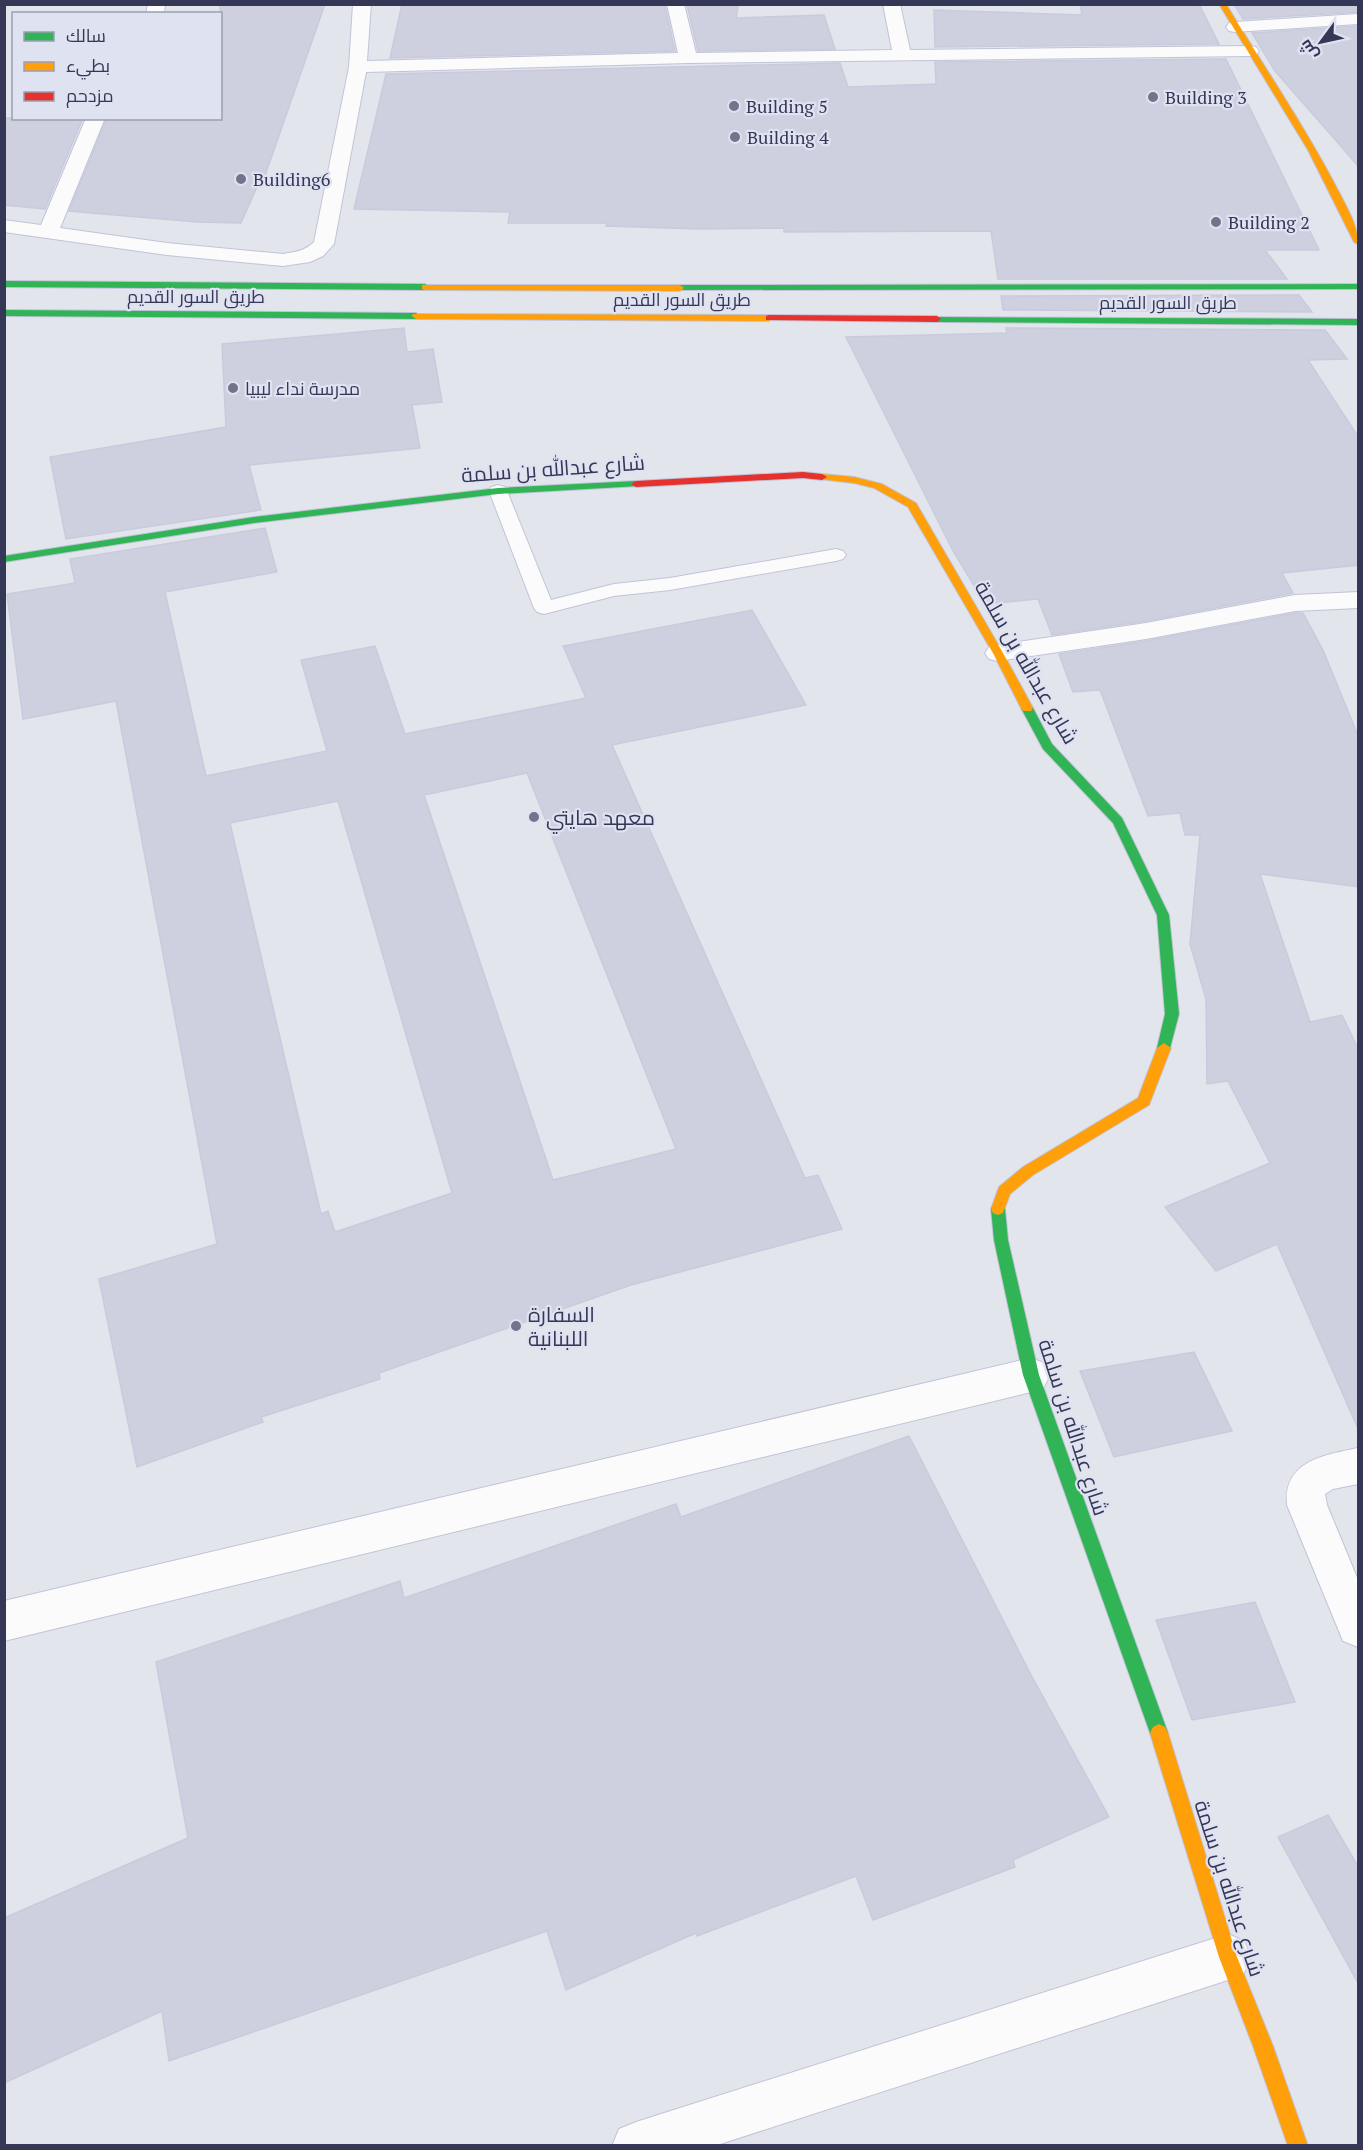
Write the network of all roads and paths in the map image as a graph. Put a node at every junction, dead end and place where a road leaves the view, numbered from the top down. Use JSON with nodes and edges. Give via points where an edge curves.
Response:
{"nodes":[{"id":1,"x":362,"y":4,"type":"edge"},
{"id":2,"x":675,"y":4,"type":"edge"},
{"id":3,"x":891,"y":4,"type":"edge"},
{"id":4,"x":1222,"y":4,"type":"edge"},
{"id":5,"x":1359,"y":19,"type":"edge"},
{"id":6,"x":1235,"y":27,"type":"junction"},
{"id":7,"x":1250,"y":51,"type":"junction"},
{"id":8,"x":902,"y":56,"type":"junction"},
{"id":9,"x":688,"y":58,"type":"junction"},
{"id":10,"x":358,"y":67,"type":"junction"},
{"id":11,"x":95,"y":120,"type":"edge"},
{"id":12,"x":4,"y":226,"type":"edge"},
{"id":13,"x":48,"y":232,"type":"junction"},
{"id":14,"x":1359,"y":242,"type":"edge"},
{"id":15,"x":4,"y":284,"type":"edge"},
{"id":16,"x":1359,"y":287,"type":"edge"},
{"id":17,"x":655,"y":302,"type":"junction"},
{"id":18,"x":4,"y":313,"type":"edge"},
{"id":19,"x":1359,"y":322,"type":"edge"},
{"id":20,"x":498,"y":491,"type":"junction"},
{"id":21,"x":836,"y":555,"type":"dead end"},
{"id":22,"x":4,"y":559,"type":"edge"},
{"id":23,"x":1359,"y":600,"type":"edge"},
{"id":24,"x":998,"y":653,"type":"junction"},
{"id":25,"x":1031,"y":1375,"type":"junction"},
{"id":26,"x":1359,"y":1466,"type":"edge"},
{"id":27,"x":4,"y":1620,"type":"edge"},
{"id":28,"x":1359,"y":1627,"type":"edge"},
{"id":29,"x":1228,"y":1957,"type":"junction"},
{"id":30,"x":636,"y":2145,"type":"edge"},
{"id":31,"x":1298,"y":2145,"type":"edge"}],
"edges":[{"from":1,"to":10,"type":"street"},
{"from":2,"to":9,"type":"street"},
{"from":3,"to":8,"type":"street"},
{"from":4,"to":6,"type":"main road"},
{"from":5,"to":6,"type":"street"},
{"from":6,"to":7,"type":"main road"},
{"from":7,"to":8,"type":"street"},
{"from":7,"to":14,"type":"main road","via":[[1322,161]]},
{"from":8,"to":9,"type":"street"},
{"from":9,"to":10,"type":"street"},
{"from":10,"to":13,"type":"street","via":[[324,244],[316,252],[283,260]]},
{"from":11,"to":13,"type":"street"},
{"from":12,"to":13,"type":"street"},
{"from":15,"to":17,"type":"main road","name":"طريق السور القديم"},
{"from":16,"to":17,"type":"main road","name":"طريق السور القديم"},
{"from":17,"to":18,"type":"main road","name":"طريق السور القديم"},
{"from":17,"to":19,"type":"main road","name":"طريق السور القديم"},
{"from":20,"to":21,"type":"lane","via":[[544,608],[614,590]]},
{"from":20,"to":22,"type":"main road","name":"شارع عبدالله بن سلمة","via":[[254,520]]},
{"from":20,"to":24,"type":"main road","name":"شارع عبدالله بن سلمة","via":[[803,475],[878,486],[912,505]]},
{"from":23,"to":24,"type":"street","via":[[1294,603]]},
{"from":24,"to":25,"type":"main road","name":"شارع عبدالله بن سلمة","via":[[1047,746],[1118,821],[1163,915],[1172,1014],[1162,1059],[1144,1101],[1028,1171],[1004,1191],[998,1210],[1001,1240]]},
{"from":25,"to":27,"type":"street"},
{"from":25,"to":29,"type":"main road","name":"شارع عبدالله بن سلمة","via":[[1157,1726]]},
{"from":26,"to":28,"type":"street","via":[[1325,1474],[1306,1490],[1307,1505]]},
{"from":29,"to":30,"type":"street"},
{"from":29,"to":31,"type":"main road","name":"شارع عبدالله بن سلمة"}]}
